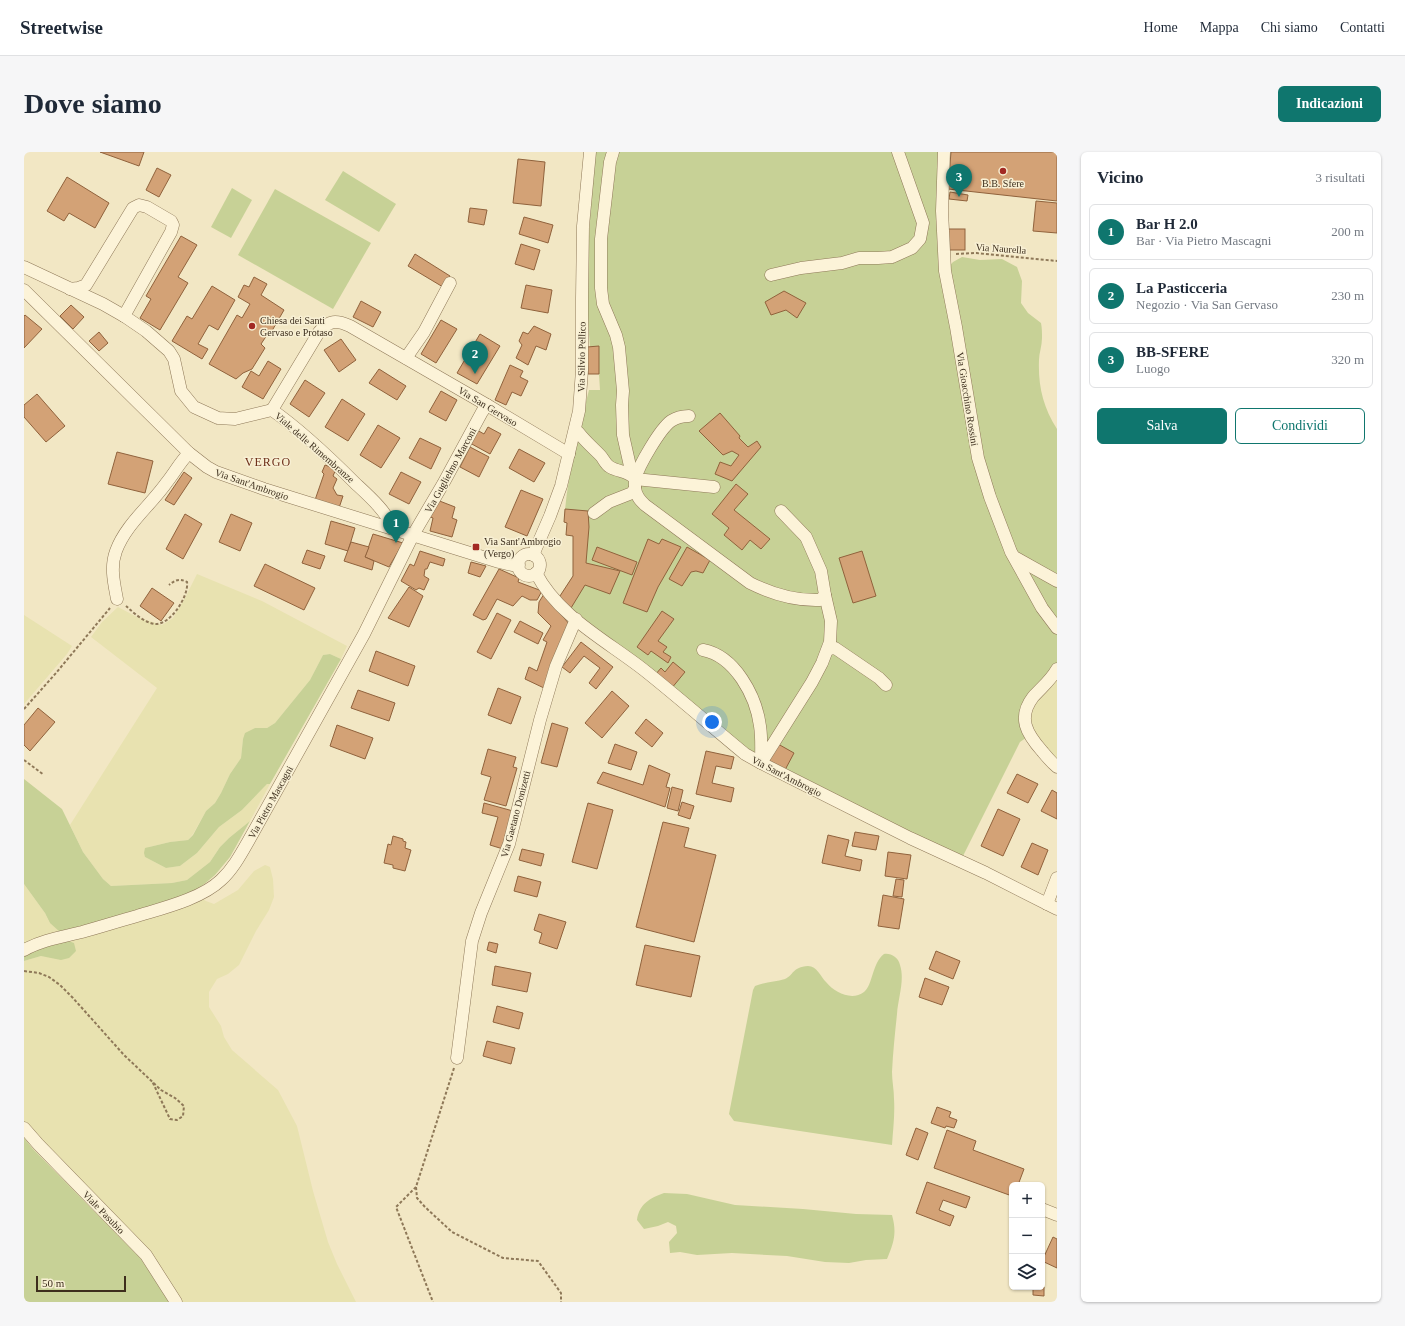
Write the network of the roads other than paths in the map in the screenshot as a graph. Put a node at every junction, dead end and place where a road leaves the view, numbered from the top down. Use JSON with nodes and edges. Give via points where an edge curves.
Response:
{"nodes":[{"id":1,"x":590,"y":152,"type":"edge"},
{"id":2,"x":614,"y":152,"type":"edge"},
{"id":3,"x":898,"y":152,"type":"edge"},
{"id":4,"x":944,"y":152,"type":"edge"},
{"id":5,"x":24,"y":267,"type":"edge"},
{"id":6,"x":771,"y":275,"type":"dead end"},
{"id":7,"x":450,"y":283,"type":"dead end"},
{"id":8,"x":70,"y":289,"type":"junction"},
{"id":9,"x":24,"y":290,"type":"edge"},
{"id":10,"x":124,"y":316,"type":"junction"},
{"id":11,"x":406,"y":358,"type":"junction"},
{"id":12,"x":488,"y":405,"type":"junction"},
{"id":13,"x":272,"y":410,"type":"junction"},
{"id":14,"x":689,"y":416,"type":"dead end"},
{"id":15,"x":578,"y":432,"type":"dead end"},
{"id":16,"x":189,"y":453,"type":"junction"},
{"id":17,"x":569,"y":454,"type":"junction"},
{"id":18,"x":634,"y":481,"type":"junction"},
{"id":19,"x":714,"y":488,"type":"dead end"},
{"id":20,"x":781,"y":511,"type":"dead end"},
{"id":21,"x":594,"y":513,"type":"dead end"},
{"id":22,"x":394,"y":529,"type":"junction"},
{"id":23,"x":413,"y":535,"type":"junction"},
{"id":24,"x":533,"y":555,"type":"junction"},
{"id":25,"x":1016,"y":558,"type":"junction"},
{"id":26,"x":519,"y":565,"type":"junction"},
{"id":27,"x":536,"y":573,"type":"junction"},
{"id":28,"x":1057,"y":581,"type":"edge"},
{"id":29,"x":825,"y":595,"type":"junction"},
{"id":30,"x":118,"y":599,"type":"road end"},
{"id":31,"x":576,"y":619,"type":"junction"},
{"id":32,"x":1057,"y":628,"type":"edge"},
{"id":33,"x":828,"y":648,"type":"junction"},
{"id":34,"x":702,"y":650,"type":"dead end"},
{"id":35,"x":1057,"y":669,"type":"edge"},
{"id":36,"x":886,"y":685,"type":"dead end"},
{"id":37,"x":761,"y":764,"type":"junction"},
{"id":38,"x":1057,"y":767,"type":"edge"},
{"id":39,"x":1057,"y":878,"type":"edge"},
{"id":40,"x":1052,"y":907,"type":"edge"},
{"id":41,"x":24,"y":950,"type":"edge"},
{"id":42,"x":457,"y":1058,"type":"road end"},
{"id":43,"x":24,"y":1128,"type":"edge"},
{"id":44,"x":1045,"y":1210,"type":"edge"},
{"id":45,"x":1057,"y":1215,"type":"edge"},
{"id":46,"x":176,"y":1302,"type":"edge"}],
"edges":[{"from":1,"to":17,"type":"street","name":"Via Silvio Pellico","via":[[583,226],[581,391]]},
{"from":2,"to":18,"type":"street","via":[[610,162],[601,239],[600,280],[603,304],[619,347],[623,435]]},
{"from":3,"to":6,"type":"street","via":[[922,223],[920,239],[912,248],[892,256],[859,258]]},
{"from":4,"to":25,"type":"street","name":"Via Gioacchino Rossini","via":[[943,254],[978,458],[990,497],[1011,552]]},
{"from":5,"to":8,"type":"street","name":"Viale delle Rimembranze"},
{"from":7,"to":11,"type":"street","via":[[424,332]]},
{"from":8,"to":10,"type":"street","name":"Viale delle Rimembranze"},
{"from":8,"to":10,"type":"street","via":[[86,285],[133,208],[139,205],[147,207],[171,221],[173,225]]},
{"from":9,"to":16,"type":"street","name":"Via Sant'Ambrogio"},
{"from":10,"to":13,"type":"street","name":"Viale delle Rimembranze","via":[[170,351],[181,391],[194,407],[218,418],[235,419]]},
{"from":11,"to":12,"type":"street","name":"Via San Gervaso"},
{"from":11,"to":13,"type":"street","name":"Via San Gervaso","via":[[350,326],[338,321],[330,323],[319,332]]},
{"from":12,"to":17,"type":"street","name":"Via San Gervaso"},
{"from":12,"to":23,"type":"street","name":"Via Guglielmo Marconi"},
{"from":13,"to":22,"type":"street","name":"Viale delle Rimembranze","via":[[336,464],[380,508]]},
{"from":14,"to":18,"type":"street","via":[[671,421],[663,429]]},
{"from":15,"to":18,"type":"street","via":[[610,467]]},
{"from":16,"to":22,"type":"street","name":"Via Sant'Ambrogio","via":[[207,467],[226,476]]},
{"from":16,"to":30,"type":"street","via":[[130,527],[116,551],[112,574]]},
{"from":17,"to":24,"type":"street","name":"Via Silvio Pellico","via":[[561,486]]},
{"from":18,"to":19,"type":"street"},
{"from":18,"to":21,"type":"street","via":[[632,493],[609,502]]},
{"from":18,"to":29,"type":"street","via":[[636,493],[645,505],[750,583],[789,598],[820,600]]},
{"from":20,"to":29,"type":"street","via":[[806,537],[821,571]]},
{"from":22,"to":23,"type":"street","name":"Via Sant'Ambrogio"},
{"from":23,"to":26,"type":"street","name":"Via Sant'Ambrogio","via":[[499,562]]},
{"from":23,"to":41,"type":"street","name":"Via Pietro Mascagni","via":[[364,634],[301,747],[237,861],[220,881],[180,903],[36,944]]},
{"from":24,"to":26,"type":"street","via":[[527,554],[521,558]]},
{"from":24,"to":27,"type":"street","via":[[540,564]]},
{"from":25,"to":28,"type":"street"},
{"from":25,"to":32,"type":"street","name":"Via Gioacchino Rossini","via":[[1042,608]]},
{"from":26,"to":27,"type":"street","via":[[523,573]]},
{"from":27,"to":31,"type":"street","name":"Via Sant'Ambrogio","via":[[558,604]]},
{"from":29,"to":33,"type":"street","via":[[831,620]]},
{"from":31,"to":37,"type":"street","name":"Via Sant'Ambrogio"},
{"from":31,"to":42,"type":"street","name":"Via Gaetano Donizetti","via":[[556,666],[509,844],[472,941]]},
{"from":33,"to":36,"type":"street","via":[[835,648]]},
{"from":33,"to":37,"type":"street","via":[[812,682]]},
{"from":34,"to":37,"type":"street","via":[[717,654],[732,667],[746,688],[757,712],[760,726]]},
{"from":35,"to":38,"type":"street","via":[[1032,699],[1025,717],[1026,729],[1032,739]]},
{"from":37,"to":40,"type":"street","name":"Via Sant'Ambrogio"},
{"from":39,"to":40,"type":"street"},
{"from":43,"to":46,"type":"street","name":"Viale Pasubio","via":[[146,1255]]},
{"from":44,"to":45,"type":"street"}]}
